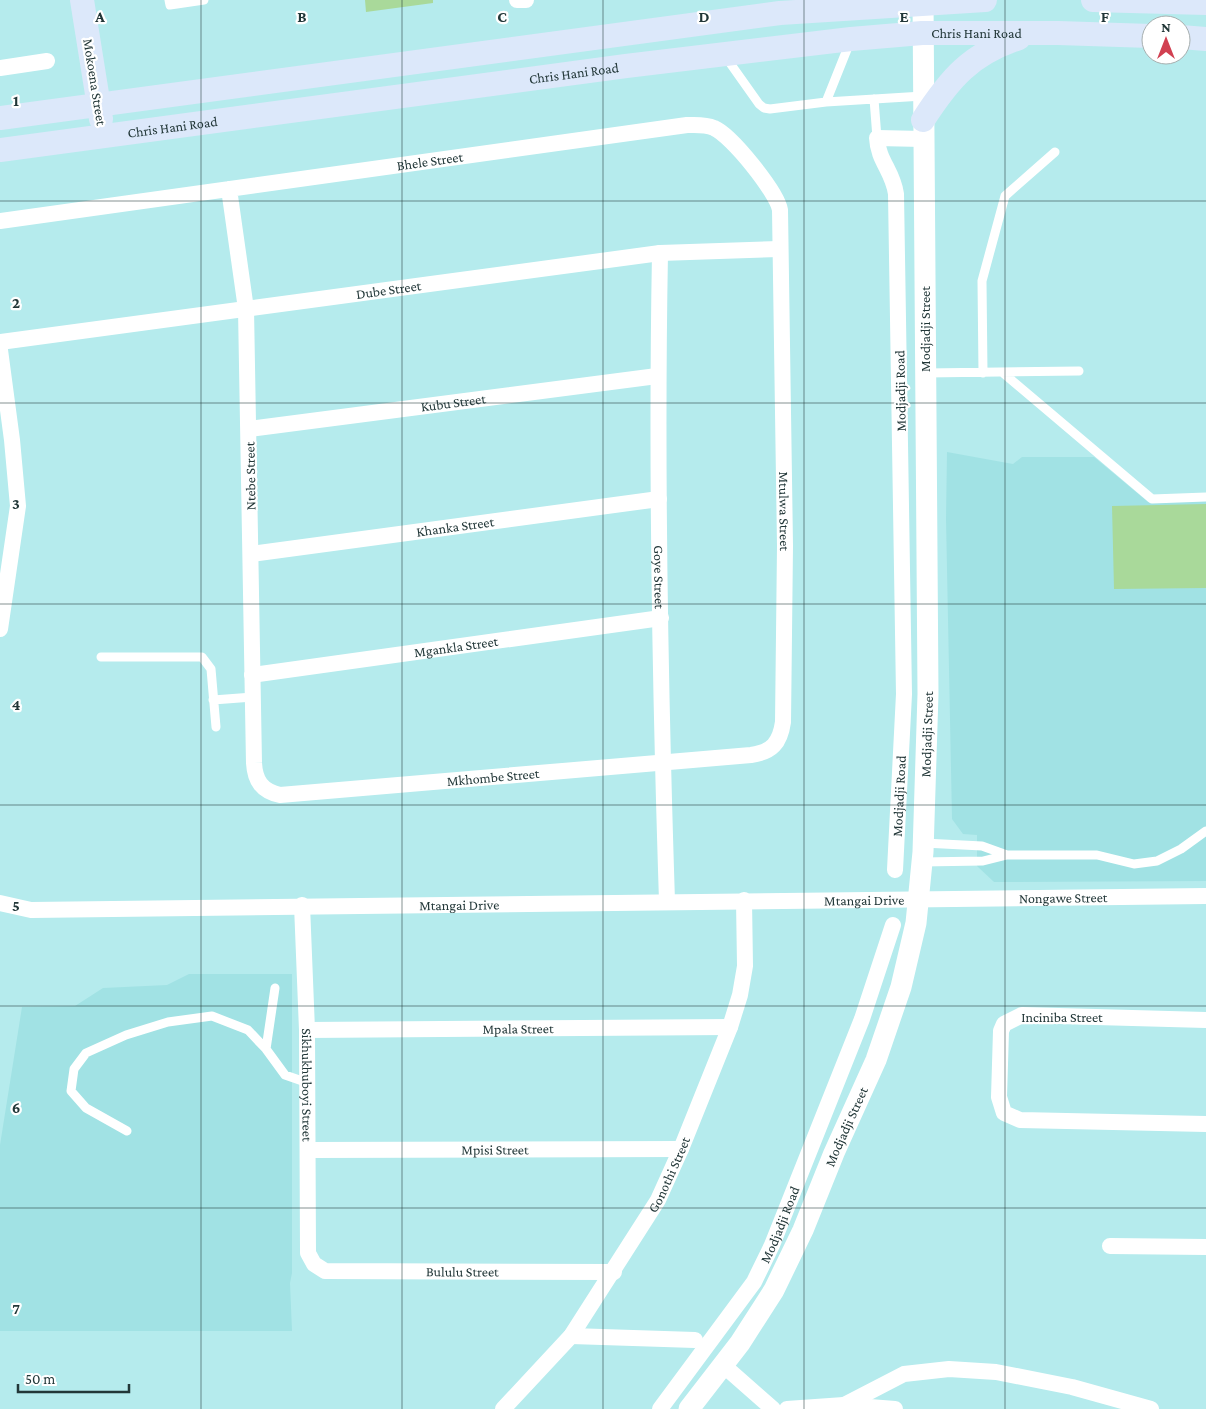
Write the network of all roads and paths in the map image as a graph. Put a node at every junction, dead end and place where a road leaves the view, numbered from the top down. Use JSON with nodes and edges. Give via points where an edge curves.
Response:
{"nodes":[{"id":1,"x":82,"y":0,"type":"edge"},
{"id":2,"x":169,"y":0,"type":"edge"},
{"id":3,"x":204,"y":0,"type":"edge"},
{"id":4,"x":517,"y":0,"type":"edge"},
{"id":5,"x":526,"y":0,"type":"edge"},
{"id":6,"x":986,"y":0,"type":"edge"},
{"id":7,"x":1093,"y":0,"type":"edge"},
{"id":8,"x":923,"y":2,"type":"edge"},
{"id":9,"x":1206,"y":3,"type":"edge"},
{"id":10,"x":1033,"y":33,"type":"junction"},
{"id":11,"x":922,"y":34,"type":"junction"},
{"id":12,"x":1141,"y":36,"type":"edge"},
{"id":13,"x":1191,"y":38,"type":"edge"},
{"id":14,"x":851,"y":39,"type":"junction"},
{"id":15,"x":1206,"y":39,"type":"edge"},
{"id":16,"x":724,"y":53,"type":"junction"},
{"id":17,"x":47,"y":62,"type":"dead end"},
{"id":18,"x":0,"y":68,"type":"edge"},
{"id":19,"x":923,"y":96,"type":"junction"},
{"id":20,"x":874,"y":99,"type":"junction"},
{"id":21,"x":826,"y":102,"type":"junction"},
{"id":22,"x":100,"y":105,"type":"junction"},
{"id":23,"x":0,"y":118,"type":"edge"},
{"id":24,"x":923,"y":130,"type":"junction"},
{"id":25,"x":103,"y":135,"type":"junction"},
{"id":26,"x":877,"y":138,"type":"junction"},
{"id":27,"x":0,"y":150,"type":"edge"},
{"id":28,"x":1055,"y":152,"type":"dead end"},
{"id":29,"x":229,"y":189,"type":"junction"},
{"id":30,"x":0,"y":221,"type":"edge"},
{"id":31,"x":779,"y":249,"type":"junction"},
{"id":32,"x":660,"y":253,"type":"junction"},
{"id":33,"x":246,"y":310,"type":"junction"},
{"id":34,"x":0,"y":342,"type":"edge"},
{"id":35,"x":0,"y":350,"type":"edge"},
{"id":36,"x":1079,"y":371,"type":"dead end"},
{"id":37,"x":984,"y":372,"type":"junction"},
{"id":38,"x":1002,"y":372,"type":"junction"},
{"id":39,"x":926,"y":373,"type":"junction"},
{"id":40,"x":657,"y":376,"type":"junction"},
{"id":41,"x":249,"y":430,"type":"junction"},
{"id":42,"x":1206,"y":497,"type":"edge"},
{"id":43,"x":659,"y":499,"type":"junction"},
{"id":44,"x":251,"y":554,"type":"junction"},
{"id":45,"x":661,"y":618,"type":"junction"},
{"id":46,"x":1,"y":619,"type":"edge"},
{"id":47,"x":101,"y":657,"type":"dead end"},
{"id":48,"x":252,"y":675,"type":"junction"},
{"id":49,"x":904,"y":694,"type":"junction"},
{"id":50,"x":928,"y":694,"type":"junction"},
{"id":51,"x":253,"y":697,"type":"junction"},
{"id":52,"x":214,"y":700,"type":"junction"},
{"id":53,"x":216,"y":727,"type":"dead end"},
{"id":54,"x":751,"y":755,"type":"joint"},
{"id":55,"x":254,"y":763,"type":"joint"},
{"id":56,"x":663,"y":763,"type":"junction"},
{"id":57,"x":1206,"y":830,"type":"edge"},
{"id":58,"x":923,"y":852,"type":"junction"},
{"id":59,"x":1007,"y":855,"type":"junction"},
{"id":60,"x":895,"y":870,"type":"dead end"},
{"id":61,"x":1206,"y":896,"type":"edge"},
{"id":62,"x":920,"y":899,"type":"junction"},
{"id":63,"x":744,"y":900,"type":"junction"},
{"id":64,"x":667,"y":901,"type":"junction"},
{"id":65,"x":0,"y":903,"type":"edge"},
{"id":66,"x":302,"y":905,"type":"junction"},
{"id":67,"x":893,"y":926,"type":"dead end"},
{"id":68,"x":274,"y":988,"type":"dead end"},
{"id":69,"x":862,"y":1020,"type":"junction"},
{"id":70,"x":1206,"y":1020,"type":"edge"},
{"id":71,"x":730,"y":1027,"type":"junction"},
{"id":72,"x":307,"y":1030,"type":"junction"},
{"id":73,"x":887,"y":1030,"type":"junction"},
{"id":74,"x":266,"y":1049,"type":"junction"},
{"id":75,"x":308,"y":1083,"type":"junction"},
{"id":76,"x":1206,"y":1124,"type":"edge"},
{"id":77,"x":127,"y":1131,"type":"dead end"},
{"id":78,"x":681,"y":1149,"type":"junction"},
{"id":79,"x":309,"y":1150,"type":"junction"},
{"id":80,"x":1110,"y":1246,"type":"dead end"},
{"id":81,"x":1206,"y":1247,"type":"edge"},
{"id":82,"x":314,"y":1264,"type":"joint"},
{"id":83,"x":614,"y":1272,"type":"junction"},
{"id":84,"x":571,"y":1336,"type":"junction"},
{"id":85,"x":695,"y":1340,"type":"dead end"},
{"id":86,"x":723,"y":1365,"type":"junction"},
{"id":87,"x":844,"y":1405,"type":"junction"},
{"id":88,"x":511,"y":1406,"type":"edge"},
{"id":89,"x":660,"y":1409,"type":"edge"},
{"id":90,"x":689,"y":1409,"type":"edge"},
{"id":91,"x":773,"y":1409,"type":"edge"},
{"id":92,"x":787,"y":1409,"type":"edge"},
{"id":93,"x":895,"y":1409,"type":"edge"},
{"id":94,"x":1151,"y":1409,"type":"edge"}],
"edges":[{"from":1,"to":22,"type":"main road","name":"Mokoena Street"},
{"from":2,"to":3,"type":"lane","via":[[170,5]]},
{"from":4,"to":5,"type":"street"},
{"from":6,"to":8,"type":"main road"},
{"from":7,"to":9,"type":"main road"},
{"from":8,"to":11,"type":"street","name":"Modjadji Street"},
{"from":8,"to":22,"type":"main road","via":[[780,13]]},
{"from":10,"to":11,"type":"main road","name":"Chris Hani Road"},
{"from":10,"to":12,"type":"main road","name":"Chris Hani Road"},
{"from":10,"to":24,"type":"main road","via":[[996,46],[975,58],[946,85]]},
{"from":11,"to":14,"type":"main road","name":"Chris Hani Road"},
{"from":11,"to":19,"type":"street","name":"Modjadji Street"},
{"from":13,"to":15,"type":"main road"},
{"from":14,"to":16,"type":"main road","name":"Chris Hani Road"},
{"from":14,"to":21,"type":"lane"},
{"from":16,"to":21,"type":"lane","via":[[764,108]]},
{"from":16,"to":25,"type":"main road","name":"Chris Hani Road"},
{"from":17,"to":18,"type":"street"},
{"from":19,"to":20,"type":"lane"},
{"from":19,"to":24,"type":"street","name":"Modjadji Street"},
{"from":20,"to":21,"type":"lane"},
{"from":20,"to":26,"type":"lane"},
{"from":22,"to":23,"type":"main road"},
{"from":22,"to":25,"type":"main road","name":"Mokoena Street"},
{"from":24,"to":26,"type":"street"},
{"from":24,"to":39,"type":"street","name":"Modjadji Street"},
{"from":25,"to":27,"type":"main road","name":"Chris Hani Road"},
{"from":26,"to":49,"type":"street","name":"Modjadji Road","via":[[878,152],[894,180],[896,194]]},
{"from":28,"to":37,"type":"lane","via":[[1005,196],[982,281]]},
{"from":29,"to":30,"type":"street","name":"Bhele Street"},
{"from":29,"to":31,"type":"street","name":"Bhele Street","via":[[705,125],[722,132],[771,188],[780,210]]},
{"from":29,"to":33,"type":"street","name":"Ntebe Street"},
{"from":31,"to":32,"type":"street","name":"Dube Street"},
{"from":31,"to":54,"type":"street","name":"Mtulwa Street","via":[[785,546],[783,722],[782,733],[773,747],[764,753]]},
{"from":32,"to":33,"type":"street","name":"Dube Street"},
{"from":32,"to":40,"type":"street","name":"Goye Street"},
{"from":33,"to":34,"type":"street","name":"Dube Street"},
{"from":33,"to":41,"type":"street","name":"Ntebe Street"},
{"from":35,"to":46,"type":"street","via":[[18,506]]},
{"from":36,"to":38,"type":"lane"},
{"from":37,"to":38,"type":"lane"},
{"from":37,"to":39,"type":"lane"},
{"from":38,"to":42,"type":"lane","via":[[1152,499]]},
{"from":39,"to":50,"type":"street","name":"Modjadji Street"},
{"from":40,"to":41,"type":"street","name":"Kubu Street"},
{"from":40,"to":43,"type":"street","name":"Goye Street"},
{"from":41,"to":44,"type":"street","name":"Ntebe Street"},
{"from":43,"to":44,"type":"street","name":"Khanka Street"},
{"from":43,"to":45,"type":"street","name":"Goye Street"},
{"from":44,"to":48,"type":"street","name":"Ntebe Street"},
{"from":45,"to":48,"type":"street","name":"Mgankla Street"},
{"from":45,"to":56,"type":"street","name":"Goye Street"},
{"from":47,"to":52,"type":"lane","via":[[202,657],[211,669]]},
{"from":48,"to":51,"type":"street","name":"Ntebe Street"},
{"from":49,"to":50,"type":"street"},
{"from":49,"to":60,"type":"street","name":"Modjadji Road"},
{"from":50,"to":58,"type":"street","name":"Modjadji Street"},
{"from":51,"to":52,"type":"lane"},
{"from":51,"to":55,"type":"street","name":"Ntebe Street"},
{"from":52,"to":53,"type":"lane"},
{"from":54,"to":56,"type":"street","name":"Mkhombe Street"},
{"from":55,"to":56,"type":"street","name":"Mkhombe Street","via":[[258,783],[280,795]]},
{"from":56,"to":64,"type":"street","name":"Goye Street"},
{"from":57,"to":59,"type":"lane","via":[[1181,849],[1157,861],[1134,864],[1097,855]]},
{"from":58,"to":59,"type":"lane","via":[[983,862]]},
{"from":58,"to":59,"type":"lane","via":[[982,846]]},
{"from":58,"to":62,"type":"street","name":"Modjadji Street"},
{"from":61,"to":62,"type":"street","name":"Nongawe Street"},
{"from":62,"to":63,"type":"street","name":"Mtangai Drive"},
{"from":62,"to":73,"type":"street","name":"Modjadji Street","via":[[901,987]]},
{"from":63,"to":64,"type":"street","name":"Mtangai Drive"},
{"from":63,"to":71,"type":"street","name":"Gonothi Street","via":[[746,966]]},
{"from":64,"to":66,"type":"street","name":"Mtangai Drive"},
{"from":65,"to":66,"type":"street","name":"Mtangai Drive","via":[[30,910]]},
{"from":66,"to":72,"type":"street","name":"Sikhukhuboyi Street"},
{"from":67,"to":69,"type":"street","name":"Modjadji Road"},
{"from":68,"to":74,"type":"lane"},
{"from":69,"to":73,"type":"street"},
{"from":69,"to":89,"type":"street","name":"Modjadji Road","via":[[772,1245],[754,1282]]},
{"from":70,"to":76,"type":"street","name":"Inciniba Street","via":[[1022,1014],[1004,1024],[1001,1031],[998,1097],[1004,1113],[1020,1120]]},
{"from":71,"to":72,"type":"street","name":"Mpala Street"},
{"from":71,"to":78,"type":"street","name":"Gonothi Street"},
{"from":72,"to":75,"type":"street","name":"Sikhukhuboyi Street"},
{"from":73,"to":86,"type":"street","name":"Modjadji Street","via":[[782,1273]]},
{"from":74,"to":75,"type":"lane","via":[[285,1075]]},
{"from":74,"to":77,"type":"lane","via":[[248,1030],[212,1016],[168,1022],[126,1035],[86,1053],[74,1069],[72,1091],[86,1108]]},
{"from":75,"to":79,"type":"street","name":"Sikhukhuboyi Street"},
{"from":78,"to":79,"type":"street","name":"Mpisi Street"},
{"from":78,"to":83,"type":"street","name":"Gonothi Street","via":[[658,1200]]},
{"from":79,"to":82,"type":"street","name":"Sikhukhuboyi Street","via":[[308,1254]]},
{"from":80,"to":81,"type":"street"},
{"from":82,"to":83,"type":"street","name":"Bululu Street","via":[[324,1271]]},
{"from":83,"to":84,"type":"street","name":"Gonothi Street"},
{"from":84,"to":85,"type":"street"},
{"from":84,"to":88,"type":"street","name":"Gonothi Street"},
{"from":86,"to":90,"type":"street","name":"Modjadji Street"},
{"from":86,"to":91,"type":"street"},
{"from":87,"to":92,"type":"street"},
{"from":87,"to":93,"type":"street"},
{"from":87,"to":94,"type":"street","via":[[904,1374],[949,1368],[996,1372],[1072,1387]]}]}
